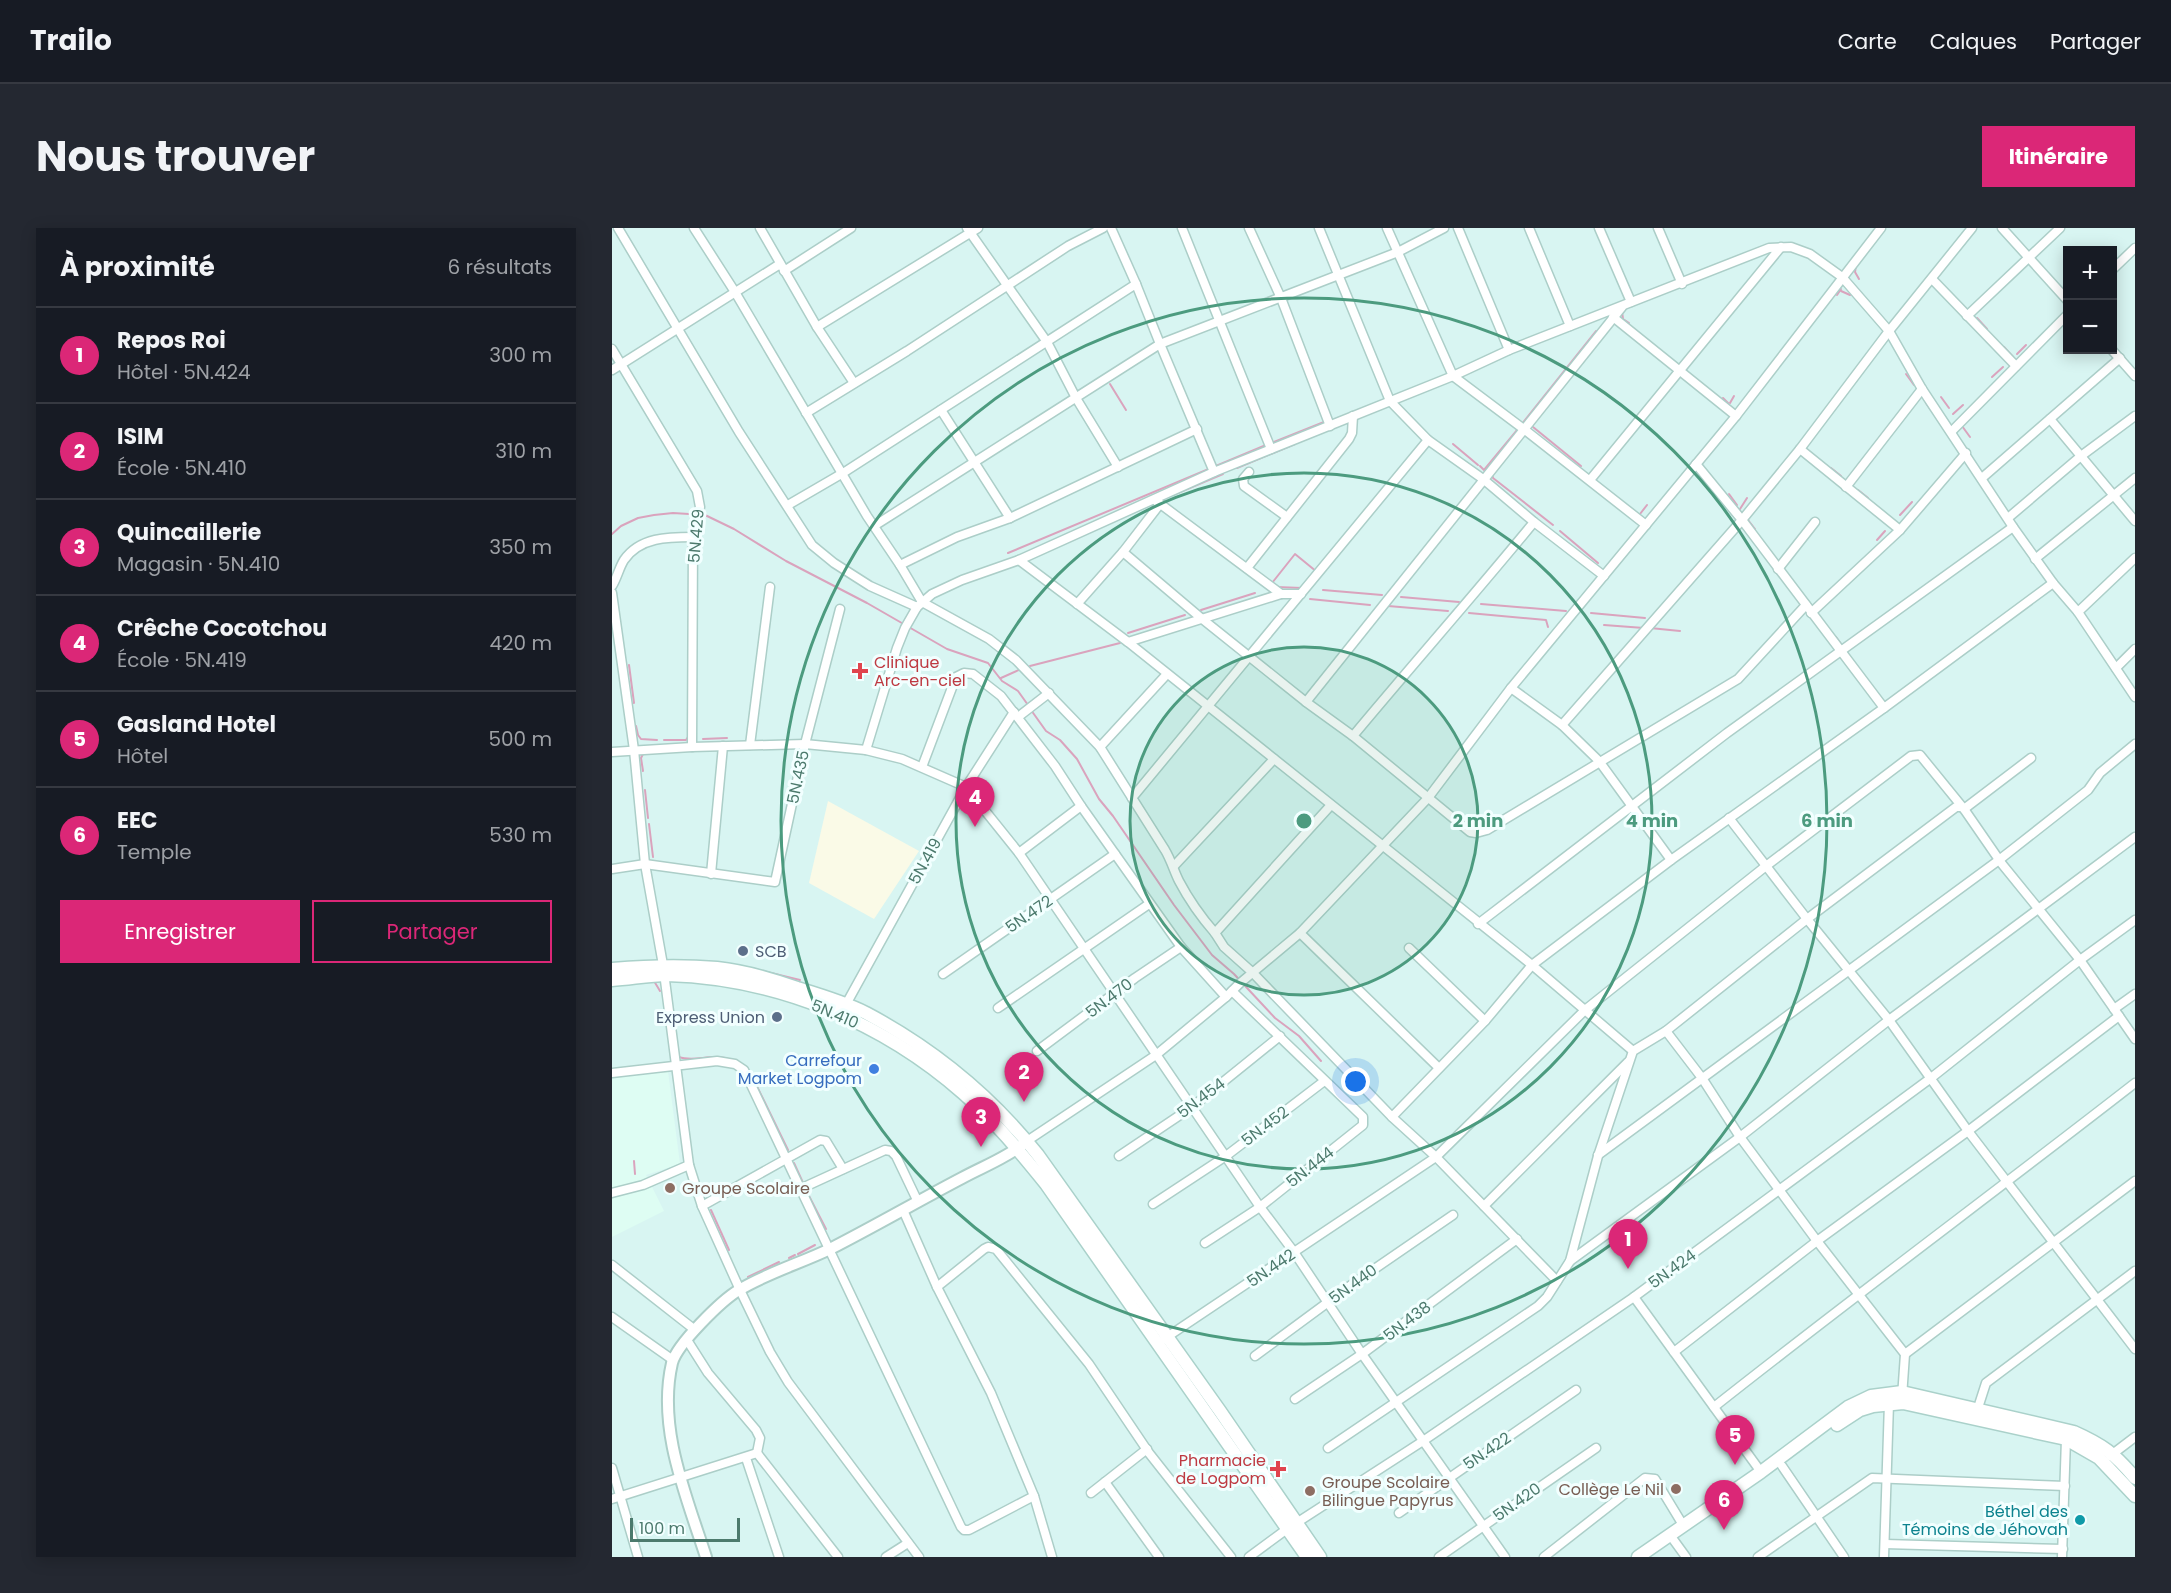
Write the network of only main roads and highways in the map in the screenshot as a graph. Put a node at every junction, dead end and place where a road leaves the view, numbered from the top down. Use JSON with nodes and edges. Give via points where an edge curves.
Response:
{"nodes":[{"id":1,"x":612,"y":969,"type":"edge"},
{"id":2,"x":663,"y":970,"type":"junction"},
{"id":3,"x":612,"y":980,"type":"edge"},
{"id":4,"x":1066,"y":1204,"type":"junction"},
{"id":5,"x":1903,"y":1397,"type":"junction"},
{"id":6,"x":1975,"y":1414,"type":"junction"},
{"id":7,"x":2135,"y":1478,"type":"edge"},
{"id":8,"x":2135,"y":1496,"type":"edge"},
{"id":9,"x":1291,"y":1526,"type":"junction"},
{"id":10,"x":1672,"y":1538,"type":"junction"},
{"id":11,"x":1307,"y":1557,"type":"edge"},
{"id":12,"x":1320,"y":1557,"type":"edge"},
{"id":13,"x":1638,"y":1557,"type":"edge"},
{"id":14,"x":1651,"y":1557,"type":"edge"}],
"edges":[{"from":1,"to":2,"type":"main road"},
{"from":2,"to":3,"type":"main road","name":"5N.410"},
{"from":2,"to":4,"type":"main road","name":"5N.410","via":[[752,985],[844,1009],[965,1094],[1022,1145]]},
{"from":4,"to":9,"type":"main road","via":[[1156,1344]]},
{"from":4,"to":9,"type":"main road","via":[[1167,1337]]},
{"from":5,"to":6,"type":"main road"},
{"from":5,"to":10,"type":"main road","via":[[1860,1410]]},
{"from":5,"to":10,"type":"main road","via":[[1871,1396],[1854,1404],[1683,1525]]},
{"from":6,"to":7,"type":"main road","via":[[2073,1432],[2114,1453]]},
{"from":6,"to":8,"type":"main road","via":[[2066,1439],[2088,1450]]},
{"from":9,"to":11,"type":"main road"},
{"from":9,"to":12,"type":"main road"},
{"from":10,"to":13,"type":"main road"},
{"from":10,"to":14,"type":"main road"}]}
